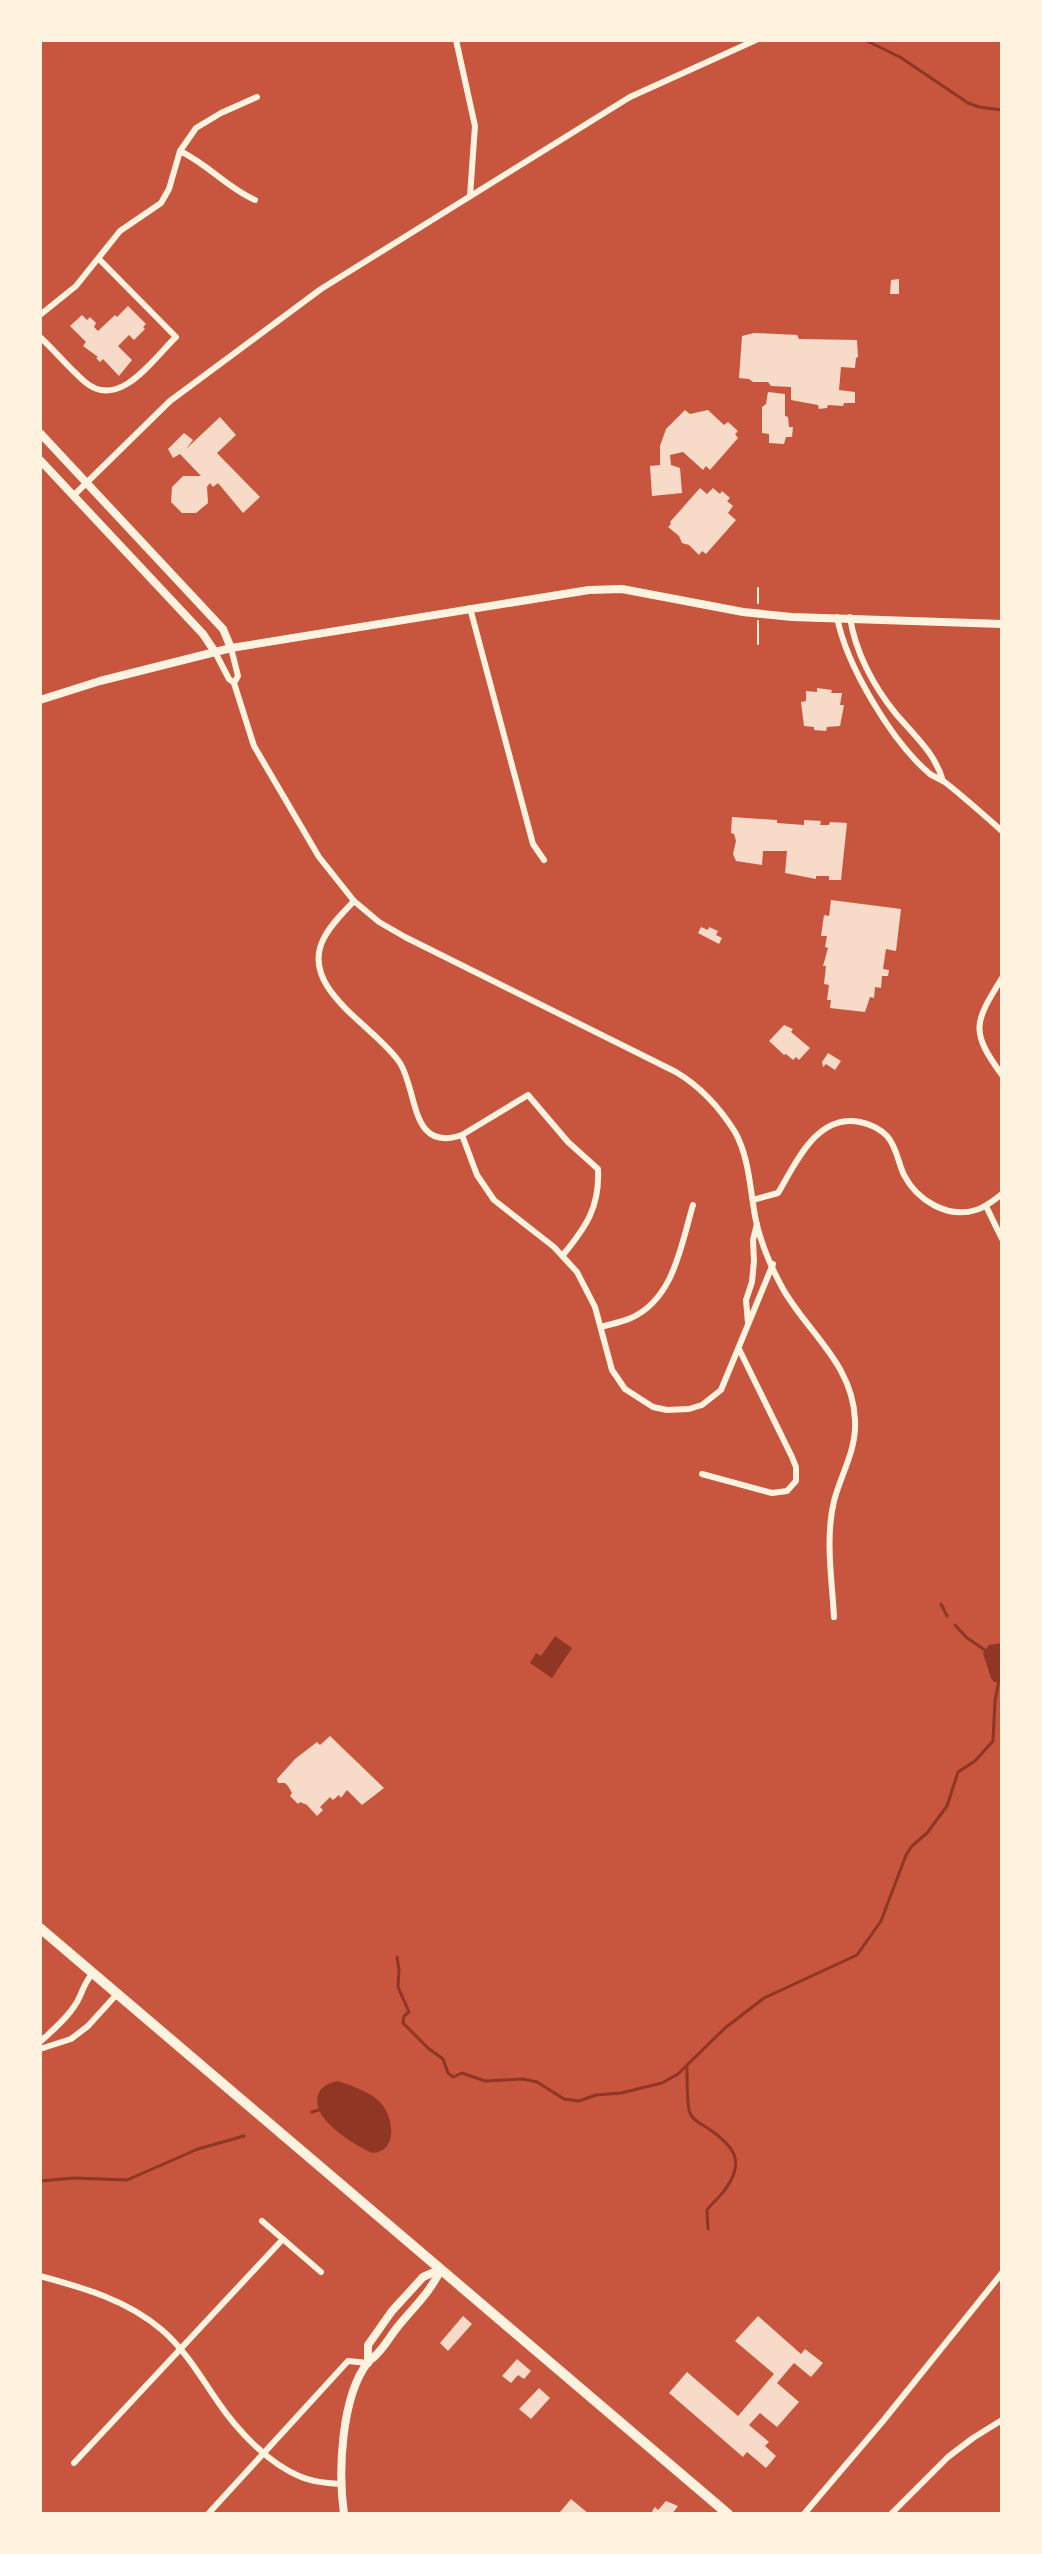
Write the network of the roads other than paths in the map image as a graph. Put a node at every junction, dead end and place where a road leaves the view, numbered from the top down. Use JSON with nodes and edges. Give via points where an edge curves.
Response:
{"nodes":[{"id":1,"x":456,"y":40,"type":"edge"},
{"id":2,"x":756,"y":40,"type":"edge"},
{"id":3,"x":257,"y":97,"type":"dead end"},
{"id":4,"x":180,"y":151,"type":"junction"},
{"id":5,"x":470,"y":196,"type":"junction"},
{"id":6,"x":255,"y":200,"type":"dead end"},
{"id":7,"x":99,"y":259,"type":"junction"},
{"id":8,"x":40,"y":315,"type":"edge"},
{"id":9,"x":40,"y":337,"type":"edge"},
{"id":10,"x":40,"y":433,"type":"edge"},
{"id":11,"x":40,"y":460,"type":"edge"},
{"id":12,"x":87,"y":483,"type":"junction"},
{"id":13,"x":73,"y":496,"type":"junction"},
{"id":14,"x":470,"y":608,"type":"junction"},
{"id":15,"x":837,"y":617,"type":"junction"},
{"id":16,"x":850,"y":617,"type":"junction"},
{"id":17,"x":1002,"y":624,"type":"edge"},
{"id":18,"x":231,"y":648,"type":"junction"},
{"id":19,"x":215,"y":652,"type":"junction"},
{"id":20,"x":234,"y":683,"type":"junction"},
{"id":21,"x":40,"y":700,"type":"edge"},
{"id":22,"x":943,"y":781,"type":"junction"},
{"id":23,"x":1002,"y":831,"type":"edge"},
{"id":24,"x":544,"y":860,"type":"dead end"},
{"id":25,"x":354,"y":901,"type":"junction"},
{"id":26,"x":1002,"y":978,"type":"edge"},
{"id":27,"x":1002,"y":1075,"type":"edge"},
{"id":28,"x":462,"y":1135,"type":"junction"},
{"id":29,"x":1002,"y":1194,"type":"edge"},
{"id":30,"x":753,"y":1200,"type":"junction"},
{"id":31,"x":693,"y":1205,"type":"dead end"},
{"id":32,"x":986,"y":1206,"type":"junction"},
{"id":33,"x":757,"y":1224,"type":"junction"},
{"id":34,"x":1002,"y":1239,"type":"edge"},
{"id":35,"x":563,"y":1255,"type":"junction"},
{"id":36,"x":773,"y":1264,"type":"junction"},
{"id":37,"x":749,"y":1324,"type":"junction"},
{"id":38,"x":601,"y":1327,"type":"junction"},
{"id":39,"x":739,"y":1349,"type":"junction"},
{"id":40,"x":702,"y":1474,"type":"dead end"},
{"id":41,"x":834,"y":1617,"type":"dead end"},
{"id":42,"x":40,"y":1928,"type":"edge"},
{"id":43,"x":93,"y":1973,"type":"junction"},
{"id":44,"x":117,"y":1994,"type":"junction"},
{"id":45,"x":40,"y":2042,"type":"edge"},
{"id":46,"x":40,"y":2049,"type":"edge"},
{"id":47,"x":262,"y":2221,"type":"dead end"},
{"id":48,"x":283,"y":2239,"type":"junction"},
{"id":49,"x":441,"y":2269,"type":"junction"},
{"id":50,"x":321,"y":2272,"type":"dead end"},
{"id":51,"x":1002,"y":2273,"type":"edge"},
{"id":52,"x":40,"y":2276,"type":"edge"},
{"id":53,"x":181,"y":2348,"type":"junction"},
{"id":54,"x":368,"y":2363,"type":"junction"},
{"id":55,"x":1002,"y":2420,"type":"edge"},
{"id":56,"x":264,"y":2452,"type":"junction"},
{"id":57,"x":74,"y":2463,"type":"dead end"},
{"id":58,"x":341,"y":2484,"type":"junction"},
{"id":59,"x":208,"y":2514,"type":"edge"},
{"id":60,"x":344,"y":2514,"type":"edge"},
{"id":61,"x":728,"y":2514,"type":"edge"},
{"id":62,"x":804,"y":2514,"type":"edge"},
{"id":63,"x":891,"y":2514,"type":"edge"}],
"edges":[{"from":1,"to":5,"type":"street","via":[[475,126]]},
{"from":2,"to":5,"type":"street","via":[[630,97]]},
{"from":3,"to":4,"type":"street","via":[[204,122]]},
{"from":4,"to":6,"type":"street"},
{"from":4,"to":7,"type":"street","via":[[161,203],[120,231]]},
{"from":5,"to":12,"type":"street","via":[[247,342],[164,407]]},
{"from":7,"to":8,"type":"street"},
{"from":7,"to":9,"type":"street","via":[[176,337],[128,385],[112,391],[84,381]]},
{"from":10,"to":12,"type":"street"},
{"from":11,"to":13,"type":"street"},
{"from":12,"to":13,"type":"street"},
{"from":12,"to":18,"type":"street","via":[[223,629]]},
{"from":13,"to":19,"type":"street"},
{"from":14,"to":15,"type":"street","via":[[622,589],[743,612]]},
{"from":14,"to":18,"type":"street"},
{"from":14,"to":24,"type":"street","via":[[533,844]]},
{"from":15,"to":16,"type":"street"},
{"from":15,"to":22,"type":"street","via":[[847,655],[880,713],[931,774]]},
{"from":16,"to":17,"type":"street"},
{"from":16,"to":22,"type":"street","via":[[852,634],[875,683],[939,766]]},
{"from":18,"to":19,"type":"street"},
{"from":18,"to":20,"type":"street","via":[[238,676]]},
{"from":19,"to":20,"type":"street"},
{"from":19,"to":21,"type":"street"},
{"from":20,"to":25,"type":"street","via":[[254,746],[319,857]]},
{"from":22,"to":23,"type":"street"},
{"from":25,"to":28,"type":"street","via":[[321,943],[319,970],[329,990],[401,1064],[422,1125],[433,1135]]},
{"from":25,"to":30,"type":"street","via":[[405,937],[688,1079],[737,1136]]},
{"from":26,"to":27,"type":"street","via":[[978,1028],[983,1047]]},
{"from":28,"to":35,"type":"street","via":[[477,1175],[494,1200]]},
{"from":28,"to":35,"type":"street","via":[[528,1095],[598,1169],[597,1201]]},
{"from":29,"to":32,"type":"street"},
{"from":30,"to":32,"type":"street","via":[[778,1193],[817,1134],[853,1121],[886,1136],[907,1180],[933,1205],[959,1212]]},
{"from":30,"to":33,"type":"street"},
{"from":31,"to":38,"type":"street","via":[[676,1262],[656,1300],[634,1317]]},
{"from":32,"to":34,"type":"street"},
{"from":33,"to":36,"type":"street"},
{"from":33,"to":37,"type":"street","via":[[746,1300]]},
{"from":35,"to":38,"type":"street","via":[[587,1289]]},
{"from":36,"to":37,"type":"street"},
{"from":36,"to":41,"type":"street","via":[[792,1301],[839,1364],[854,1405],[854,1439],[831,1521]]},
{"from":37,"to":39,"type":"street"},
{"from":38,"to":39,"type":"street","via":[[617,1379],[643,1402],[667,1410],[689,1409],[713,1398]]},
{"from":39,"to":40,"type":"street","via":[[792,1457],[796,1481],[787,1491],[772,1493]]},
{"from":42,"to":43,"type":"main road"},
{"from":43,"to":44,"type":"main road"},
{"from":43,"to":45,"type":"street","via":[[80,1997]]},
{"from":44,"to":46,"type":"street","via":[[71,2039]]},
{"from":44,"to":49,"type":"main road"},
{"from":47,"to":48,"type":"street"},
{"from":48,"to":50,"type":"street"},
{"from":48,"to":53,"type":"street"},
{"from":49,"to":54,"type":"street","via":[[434,2285]]},
{"from":49,"to":54,"type":"street","via":[[423,2277],[392,2311],[368,2345]]},
{"from":49,"to":61,"type":"main road"},
{"from":51,"to":62,"type":"street"},
{"from":52,"to":53,"type":"street","via":[[124,2304]]},
{"from":53,"to":56,"type":"street","via":[[226,2413]]},
{"from":53,"to":57,"type":"street"},
{"from":54,"to":56,"type":"street","via":[[348,2361]]},
{"from":54,"to":58,"type":"street","via":[[344,2429]]},
{"from":55,"to":63,"type":"street","via":[[948,2457]]},
{"from":56,"to":58,"type":"street","via":[[297,2476]]},
{"from":56,"to":59,"type":"street"},
{"from":58,"to":60,"type":"street"}]}
